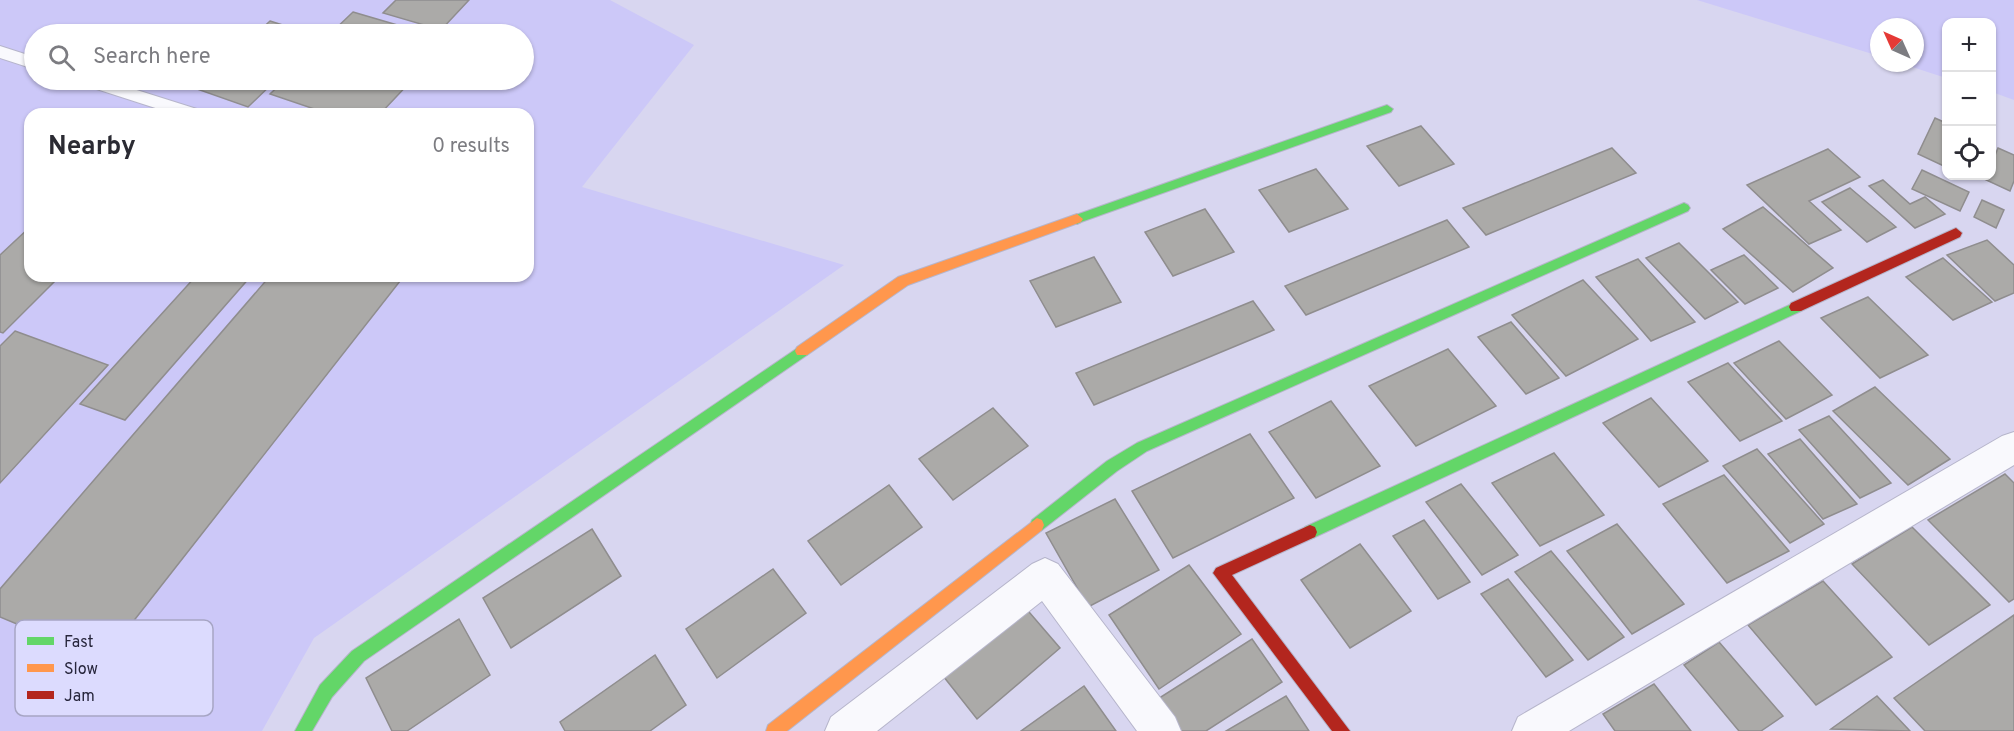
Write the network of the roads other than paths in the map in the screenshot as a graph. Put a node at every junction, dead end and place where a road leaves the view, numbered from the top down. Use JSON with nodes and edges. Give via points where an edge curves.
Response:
{"nodes":[{"id":1,"x":0,"y":51,"type":"edge"},
{"id":2,"x":24,"y":59,"type":"edge"},
{"id":3,"x":118,"y":90,"type":"edge"},
{"id":4,"x":175,"y":108,"type":"edge"},
{"id":5,"x":1387,"y":109,"type":"dead end"},
{"id":6,"x":1684,"y":208,"type":"dead end"},
{"id":7,"x":1956,"y":233,"type":"dead end"},
{"id":8,"x":2014,"y":447,"type":"edge"},
{"id":9,"x":303,"y":731,"type":"edge"},
{"id":10,"x":774,"y":731,"type":"edge"},
{"id":11,"x":845,"y":731,"type":"edge"},
{"id":12,"x":1161,"y":731,"type":"edge"},
{"id":13,"x":1342,"y":731,"type":"edge"},
{"id":14,"x":1532,"y":731,"type":"edge"}],
"edges":[{"from":1,"to":2,"type":"lane"},
{"from":3,"to":4,"type":"lane"},
{"from":5,"to":9,"type":"street","via":[[903,281],[358,656],[326,691]]},
{"from":6,"to":10,"type":"street","via":[[1142,447],[1112,466]]},
{"from":7,"to":13,"type":"street","via":[[1221,573]]},
{"from":8,"to":14,"type":"street"},
{"from":11,"to":12,"type":"street","via":[[1045,576]]}]}
